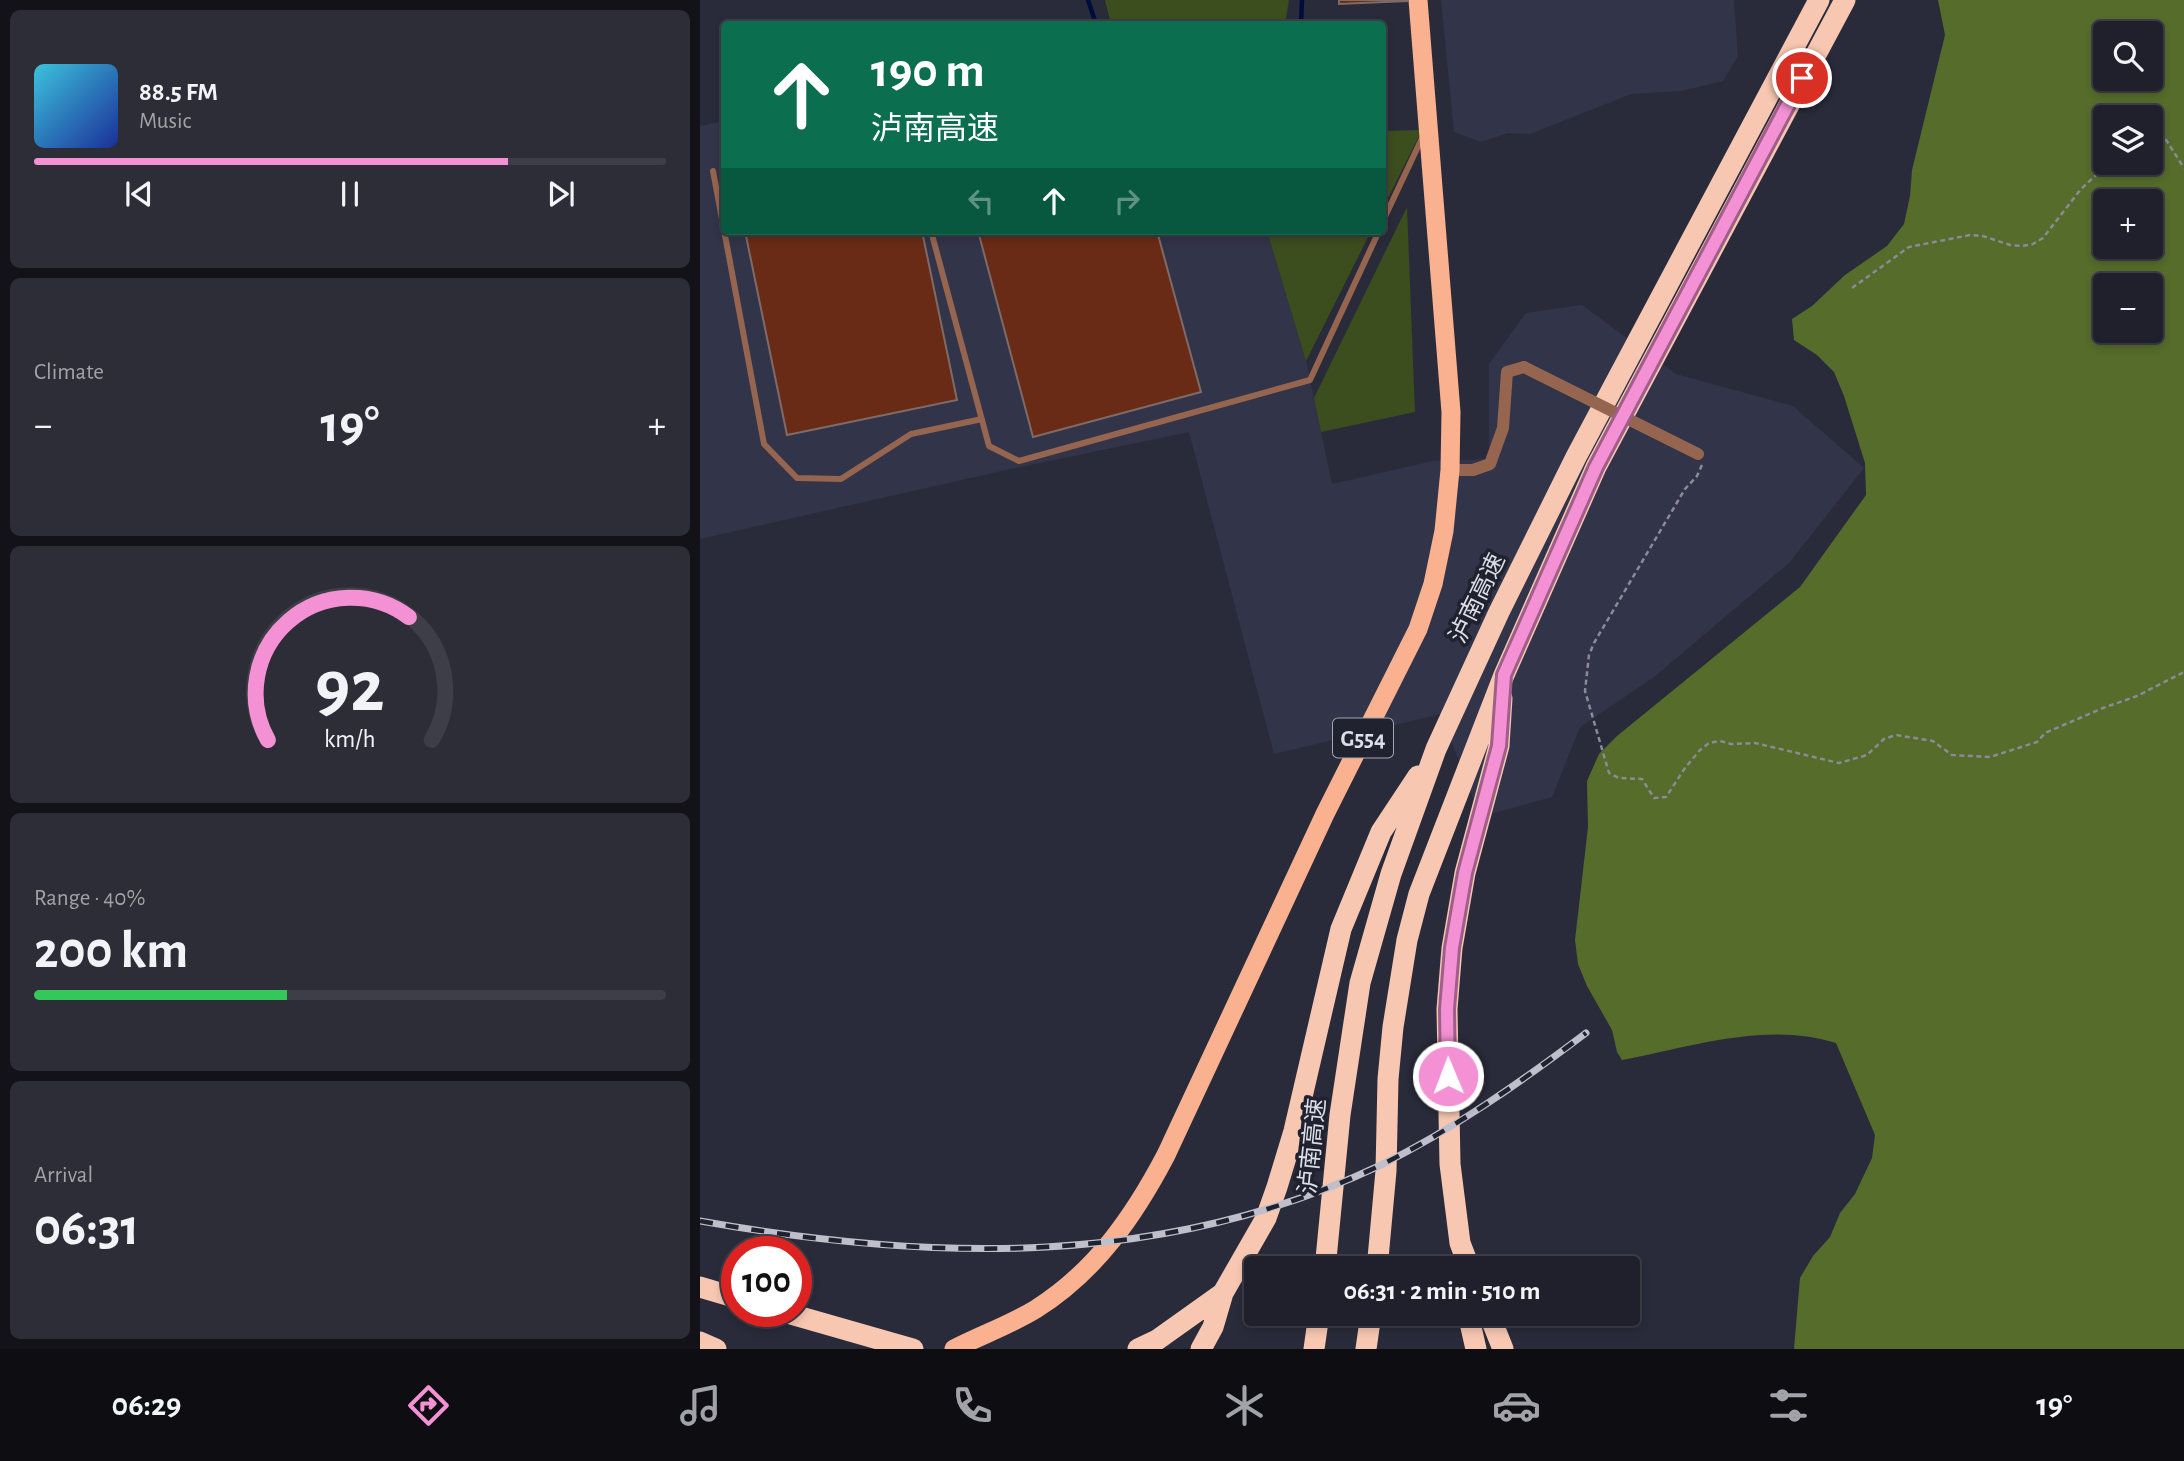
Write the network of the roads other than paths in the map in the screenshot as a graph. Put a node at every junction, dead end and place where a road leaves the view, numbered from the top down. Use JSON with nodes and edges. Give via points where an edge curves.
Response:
{"nodes":[{"id":1,"x":1418,"y":0,"type":"edge"},
{"id":2,"x":1819,"y":0,"type":"edge"},
{"id":3,"x":1844,"y":0,"type":"edge"},
{"id":4,"x":1428,"y":125,"type":"junction"},
{"id":5,"x":713,"y":172,"type":"dead end"},
{"id":6,"x":1386,"y":214,"type":"edge"},
{"id":7,"x":721,"y":215,"type":"edge"},
{"id":8,"x":725,"y":235,"type":"edge"},
{"id":9,"x":932,"y":235,"type":"edge"},
{"id":10,"x":1377,"y":235,"type":"edge"},
{"id":11,"x":982,"y":419,"type":"junction"},
{"id":12,"x":1698,"y":454,"type":"road end"},
{"id":13,"x":1450,"y":470,"type":"junction"},
{"id":14,"x":1504,"y":675,"type":"junction"},
{"id":15,"x":1436,"y":748,"type":"junction"},
{"id":16,"x":1460,"y":1243,"type":"junction"},
{"id":17,"x":1326,"y":1256,"type":"edge"},
{"id":18,"x":1378,"y":1256,"type":"edge"},
{"id":19,"x":1462,"y":1256,"type":"edge"},
{"id":20,"x":1465,"y":1256,"type":"edge"},
{"id":21,"x":700,"y":1287,"type":"edge"},
{"id":22,"x":721,"y":1293,"type":"edge"},
{"id":23,"x":1223,"y":1293,"type":"junction"},
{"id":24,"x":812,"y":1320,"type":"edge"},
{"id":25,"x":1317,"y":1326,"type":"edge"},
{"id":26,"x":1369,"y":1326,"type":"edge"},
{"id":27,"x":1471,"y":1326,"type":"edge"},
{"id":28,"x":1494,"y":1326,"type":"edge"},
{"id":29,"x":700,"y":1342,"type":"edge"},
{"id":30,"x":716,"y":1349,"type":"edge"},
{"id":31,"x":913,"y":1349,"type":"edge"},
{"id":32,"x":954,"y":1349,"type":"edge"},
{"id":33,"x":1138,"y":1349,"type":"edge"},
{"id":34,"x":1201,"y":1349,"type":"edge"},
{"id":35,"x":1314,"y":1349,"type":"edge"},
{"id":36,"x":1366,"y":1349,"type":"edge"},
{"id":37,"x":1476,"y":1349,"type":"edge"},
{"id":38,"x":1503,"y":1349,"type":"edge"}],
"edges":[{"from":1,"to":4,"type":"highway","number":"G554"},
{"from":2,"to":15,"type":"highway","name":"泸南高速","via":[[1576,457]]},
{"from":3,"to":14,"type":"highway","via":[[1596,467]]},
{"from":4,"to":6,"type":"lane"},
{"from":4,"to":13,"type":"highway","number":"G554","via":[[1448,367]]},
{"from":5,"to":7,"type":"lane"},
{"from":8,"to":11,"type":"lane","via":[[764,444],[797,478],[841,480],[911,434]]},
{"from":9,"to":11,"type":"lane"},
{"from":10,"to":11,"type":"lane","via":[[1310,380],[1019,461],[989,446]]},
{"from":12,"to":13,"type":"street","bridge":true,"via":[[1524,367],[1507,372],[1503,428],[1490,464]]},
{"from":13,"to":32,"type":"highway","number":"G554","via":[[1439,557],[1418,629],[1325,814],[1153,1181],[1123,1227],[1074,1281],[1034,1310]]},
{"from":14,"to":16,"type":"highway","via":[[1499,746],[1465,873],[1447,1009],[1450,1164]]},
{"from":14,"to":18,"type":"highway","via":[[1419,894],[1407,940],[1388,1079]]},
{"from":15,"to":17,"type":"highway","name":"泸南高速","via":[[1391,874],[1360,983],[1340,1115]]},
{"from":15,"to":23,"type":"highway","via":[[1381,831],[1341,929],[1294,1131],[1266,1217]]},
{"from":16,"to":19,"type":"highway"},
{"from":16,"to":20,"type":"highway"},
{"from":21,"to":22,"type":"highway"},
{"from":23,"to":33,"type":"highway"},
{"from":23,"to":34,"type":"highway"},
{"from":24,"to":31,"type":"highway"},
{"from":25,"to":35,"type":"highway"},
{"from":26,"to":36,"type":"highway"},
{"from":27,"to":37,"type":"highway"},
{"from":28,"to":38,"type":"highway"},
{"from":29,"to":30,"type":"highway"}]}
